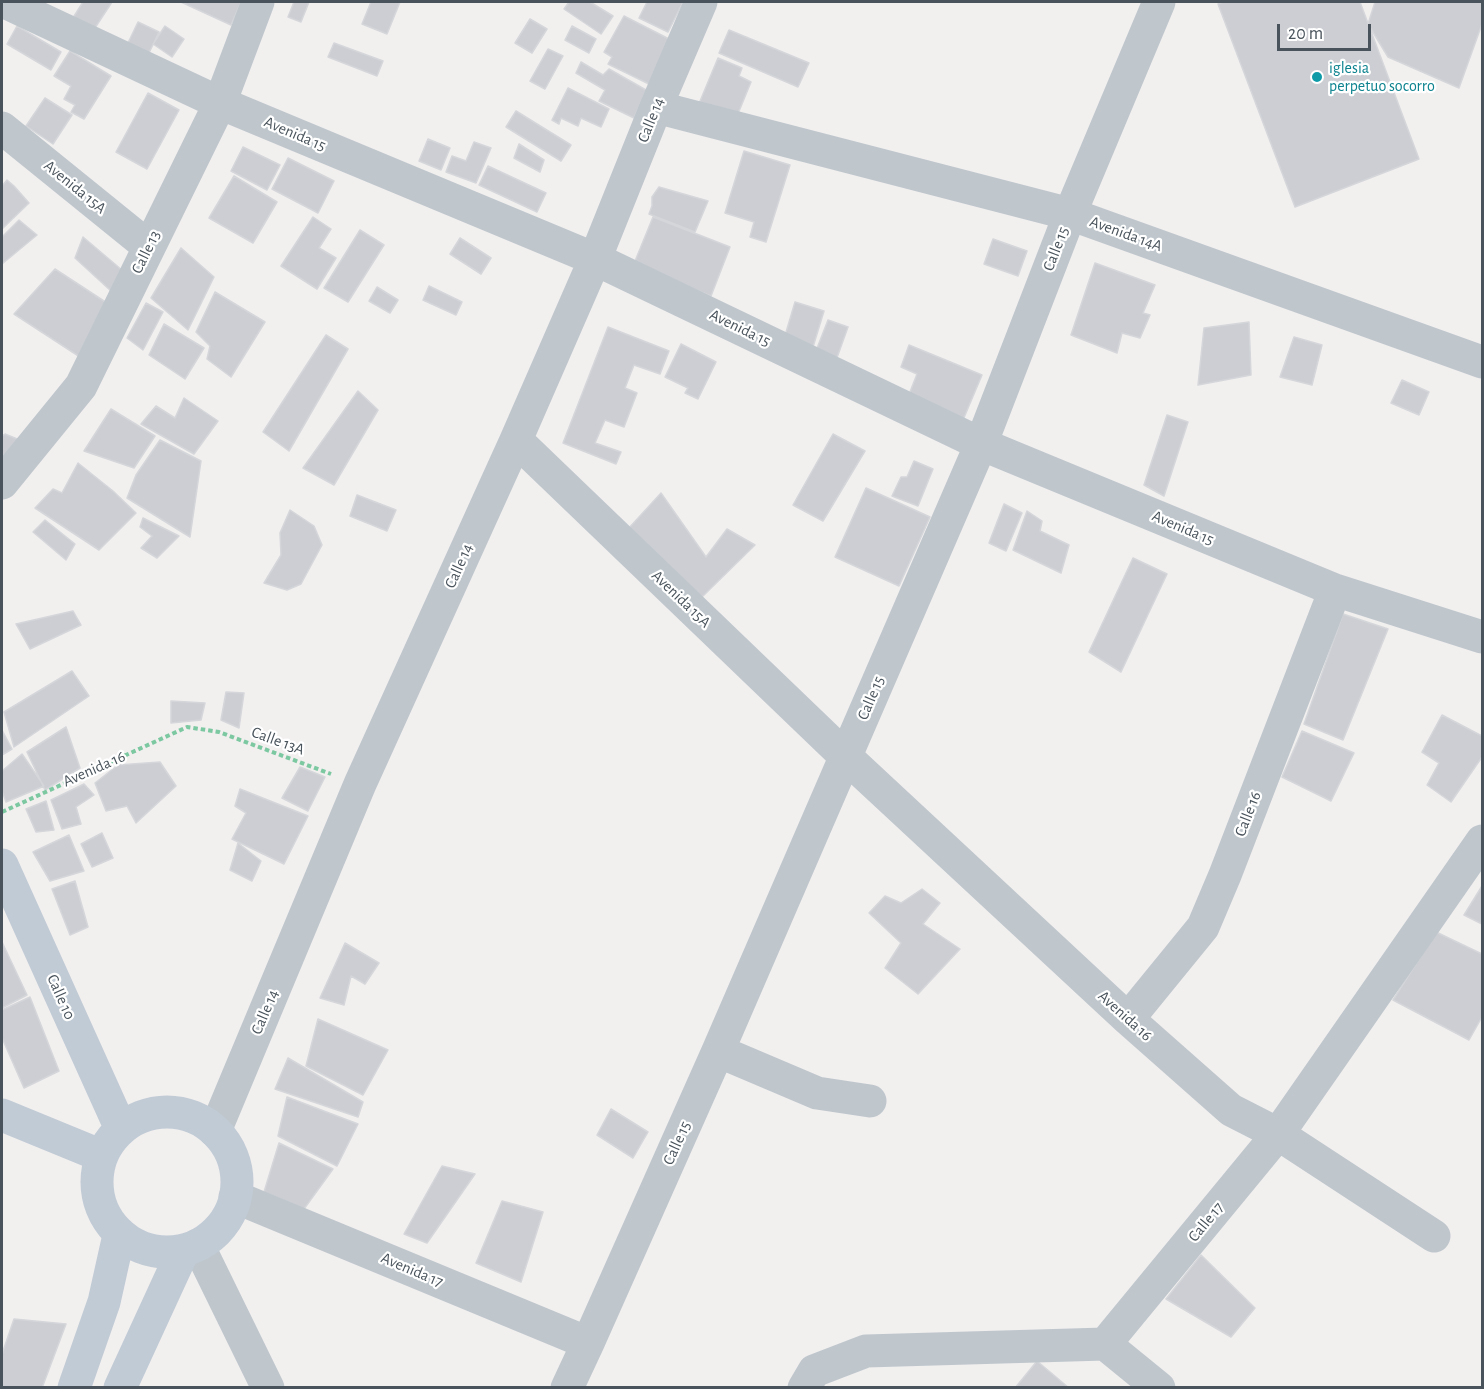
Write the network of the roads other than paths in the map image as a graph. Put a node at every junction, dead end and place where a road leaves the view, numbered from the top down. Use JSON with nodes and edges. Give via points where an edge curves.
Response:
{"nodes":[{"id":1,"x":5,"y":2,"type":"edge"},
{"id":2,"x":258,"y":2,"type":"edge"},
{"id":3,"x":701,"y":2,"type":"edge"},
{"id":4,"x":1159,"y":2,"type":"edge"},
{"id":5,"x":220,"y":103,"type":"junction"},
{"id":6,"x":656,"y":107,"type":"junction"},
{"id":7,"x":2,"y":128,"type":"edge"},
{"id":8,"x":1070,"y":214,"type":"junction"},
{"id":9,"x":149,"y":247,"type":"junction"},
{"id":10,"x":596,"y":259,"type":"junction"},
{"id":11,"x":1482,"y":362,"type":"edge"},
{"id":12,"x":516,"y":440,"type":"junction"},
{"id":13,"x":981,"y":444,"type":"junction"},
{"id":14,"x":2,"y":483,"type":"edge"},
{"id":15,"x":1335,"y":590,"type":"junction"},
{"id":16,"x":1482,"y":637,"type":"edge"},
{"id":17,"x":846,"y":757,"type":"junction"},
{"id":18,"x":1482,"y":841,"type":"edge"},
{"id":19,"x":2,"y":865,"type":"edge"},
{"id":20,"x":1128,"y":1019,"type":"junction"},
{"id":21,"x":718,"y":1051,"type":"junction"},
{"id":22,"x":870,"y":1101,"type":"dead end"},
{"id":23,"x":2,"y":1115,"type":"edge"},
{"id":24,"x":121,"y":1128,"type":"junction"},
{"id":25,"x":215,"y":1131,"type":"junction"},
{"id":26,"x":1278,"y":1134,"type":"junction"},
{"id":27,"x":102,"y":1156,"type":"junction"},
{"id":28,"x":235,"y":1197,"type":"junction"},
{"id":29,"x":119,"y":1234,"type":"junction"},
{"id":30,"x":1434,"y":1236,"type":"dead end"},
{"id":31,"x":191,"y":1248,"type":"junction"},
{"id":32,"x":588,"y":1343,"type":"junction"},
{"id":33,"x":1105,"y":1344,"type":"junction"},
{"id":34,"x":74,"y":1388,"type":"edge"},
{"id":35,"x":120,"y":1388,"type":"edge"},
{"id":36,"x":268,"y":1388,"type":"edge"},
{"id":37,"x":567,"y":1388,"type":"edge"},
{"id":38,"x":804,"y":1388,"type":"edge"},
{"id":39,"x":1159,"y":1388,"type":"edge"}],
"edges":[{"from":1,"to":5,"type":"street","name":"Avenida 15"},
{"from":2,"to":5,"type":"street","name":"Calle 13"},
{"from":3,"to":6,"type":"street","name":"Calle 14"},
{"from":4,"to":8,"type":"street","name":"Calle 15"},
{"from":5,"to":9,"type":"street","name":"Calle 13"},
{"from":5,"to":10,"type":"street","name":"Avenida 15"},
{"from":6,"to":8,"type":"street","name":"Avenida 14A"},
{"from":6,"to":10,"type":"street","name":"Calle 14"},
{"from":7,"to":9,"type":"street","name":"Avenida 15A"},
{"from":8,"to":11,"type":"street","name":"Avenida 14A"},
{"from":8,"to":13,"type":"street","name":"Calle 15"},
{"from":9,"to":14,"type":"street","name":"Calle 13","via":[[81,386]]},
{"from":10,"to":12,"type":"street","name":"Calle 14"},
{"from":10,"to":13,"type":"street","name":"Avenida 15"},
{"from":12,"to":17,"type":"street","name":"Avenida 15A"},
{"from":12,"to":25,"type":"street","name":"Calle 14","via":[[360,784]]},
{"from":13,"to":15,"type":"street","name":"Avenida 15"},
{"from":13,"to":17,"type":"street","name":"Calle 15"},
{"from":15,"to":16,"type":"street","name":"Avenida 15"},
{"from":15,"to":20,"type":"street","name":"Calle 16","via":[[1203,927]]},
{"from":17,"to":20,"type":"street","name":"Avenida 16"},
{"from":17,"to":21,"type":"street","name":"Calle 15"},
{"from":18,"to":26,"type":"street","name":"Calle 17"},
{"from":19,"to":24,"type":"main road","name":"Calle 10"},
{"from":20,"to":26,"type":"street","name":"Avenida 16","via":[[1231,1110]]},
{"from":21,"to":22,"type":"street","via":[[816,1093]]},
{"from":21,"to":32,"type":"street","name":"Calle 15"},
{"from":23,"to":27,"type":"main road"},
{"from":24,"to":25,"type":"main road","via":[[143,1116],[168,1112],[193,1117]]},
{"from":24,"to":27,"type":"main road"},
{"from":25,"to":28,"type":"main road","via":[[234,1161]]},
{"from":26,"to":30,"type":"street","name":"Avenida 16"},
{"from":26,"to":33,"type":"street","name":"Calle 17"},
{"from":27,"to":29,"type":"main road","via":[[96,1184],[102,1211]]},
{"from":28,"to":31,"type":"main road","via":[[228,1216],[215,1233]]},
{"from":28,"to":32,"type":"street","name":"Avenida 17"},
{"from":29,"to":31,"type":"main road","via":[[138,1247],[160,1252]]},
{"from":29,"to":34,"type":"main road","via":[[104,1302]]},
{"from":31,"to":35,"type":"main road"},
{"from":31,"to":36,"type":"street"},
{"from":32,"to":37,"type":"street","name":"Calle 15"},
{"from":33,"to":38,"type":"street","via":[[866,1351],[814,1371]]},
{"from":33,"to":39,"type":"street"}]}
